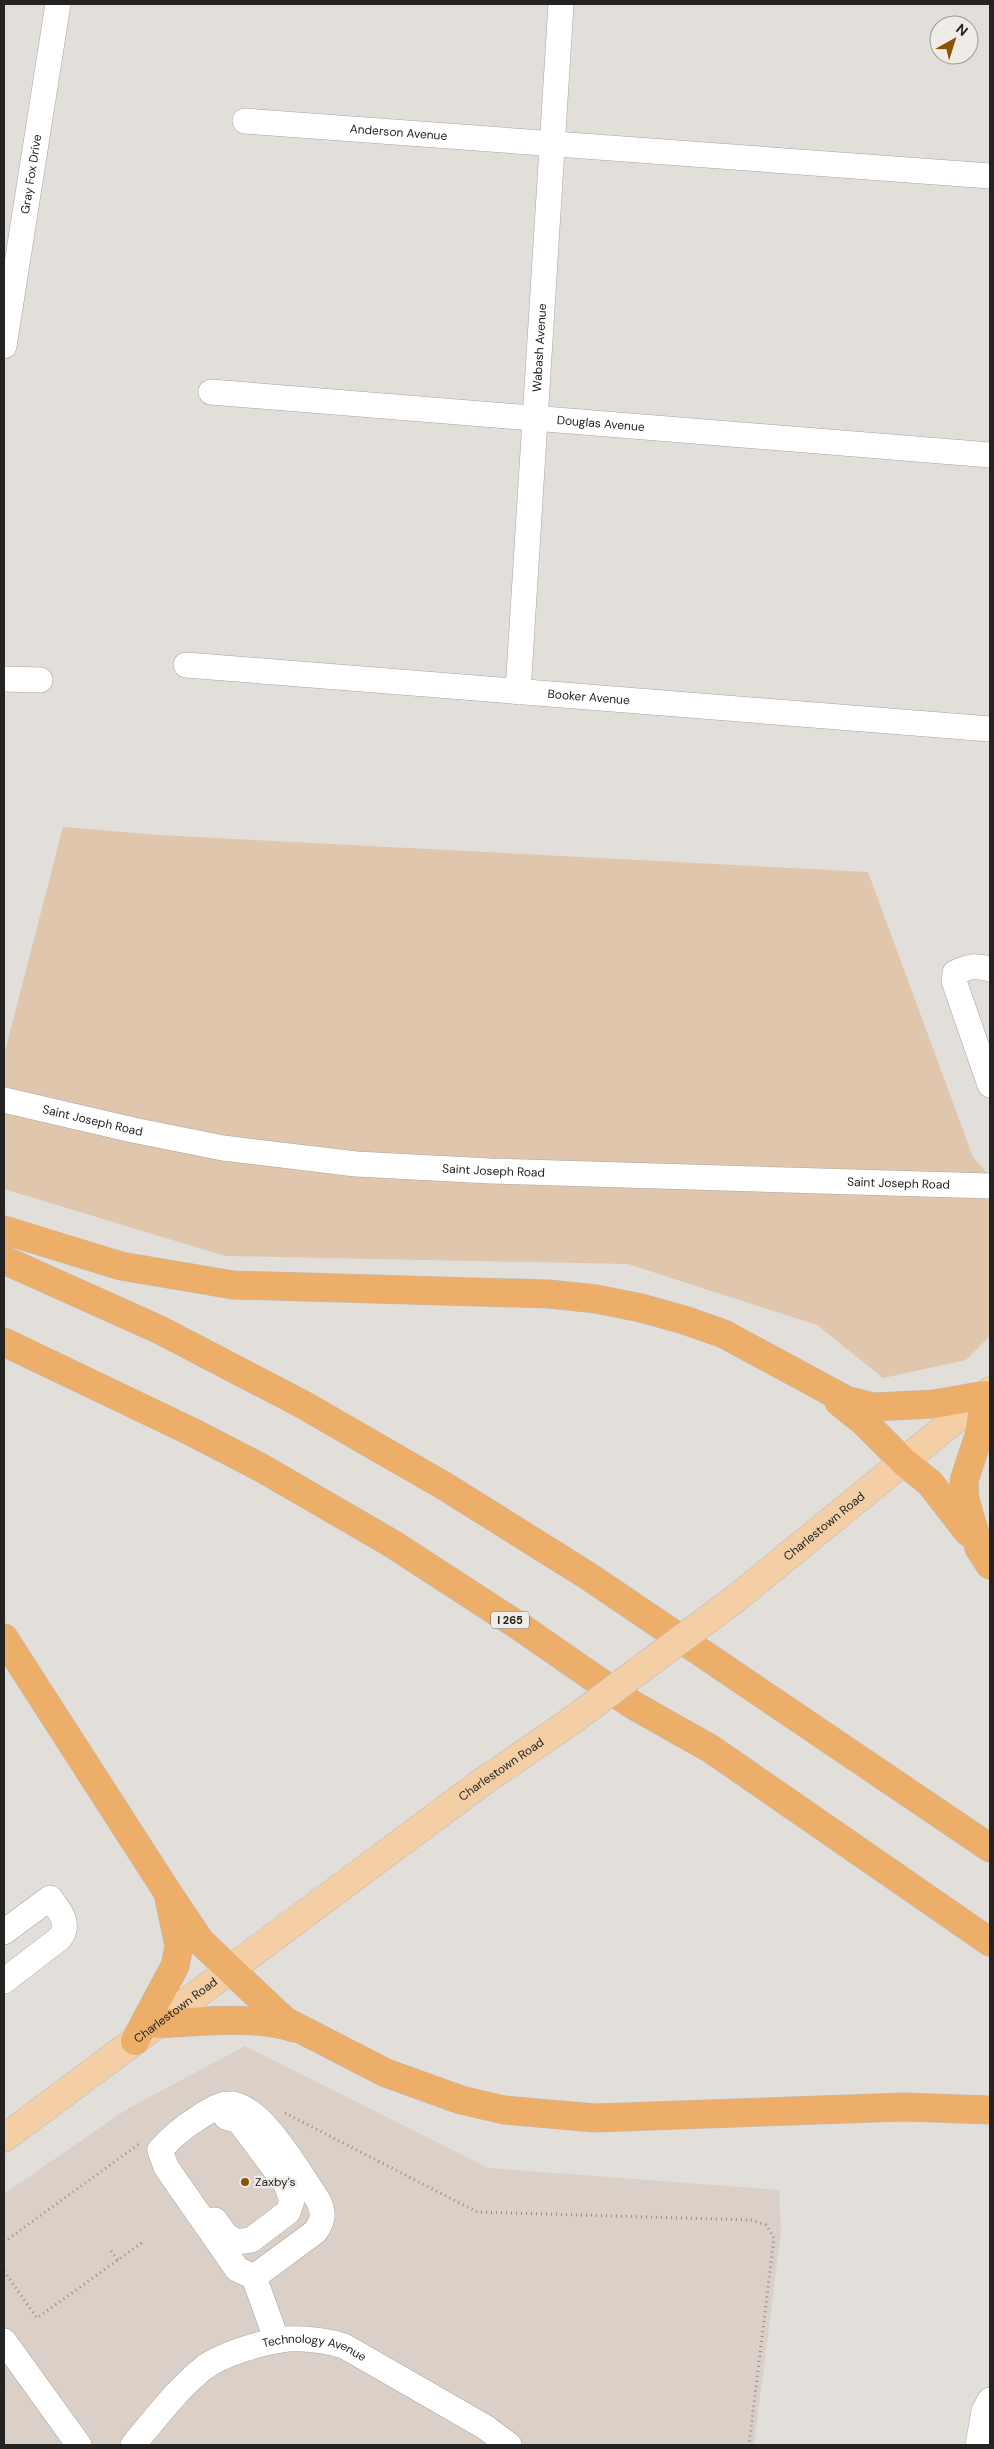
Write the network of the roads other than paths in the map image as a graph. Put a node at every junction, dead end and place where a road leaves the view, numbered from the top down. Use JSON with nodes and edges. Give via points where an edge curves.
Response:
{"nodes":[{"id":1,"x":58,"y":4,"type":"edge"},
{"id":2,"x":561,"y":4,"type":"edge"},
{"id":3,"x":245,"y":121,"type":"dead end"},
{"id":4,"x":552,"y":144,"type":"junction"},
{"id":5,"x":990,"y":176,"type":"edge"},
{"id":6,"x":4,"y":346,"type":"edge"},
{"id":7,"x":211,"y":392,"type":"dead end"},
{"id":8,"x":534,"y":418,"type":"junction"},
{"id":9,"x":990,"y":454,"type":"edge"},
{"id":10,"x":186,"y":665,"type":"dead end"},
{"id":11,"x":4,"y":680,"type":"edge"},
{"id":12,"x":40,"y":680,"type":"dead end"},
{"id":13,"x":518,"y":692,"type":"junction"},
{"id":14,"x":990,"y":730,"type":"edge"},
{"id":15,"x":990,"y":969,"type":"edge"},
{"id":16,"x":990,"y":1084,"type":"edge"},
{"id":17,"x":4,"y":1100,"type":"edge"},
{"id":18,"x":990,"y":1186,"type":"edge"},
{"id":19,"x":4,"y":1230,"type":"edge"},
{"id":20,"x":4,"y":1260,"type":"edge"},
{"id":21,"x":4,"y":1342,"type":"edge"},
{"id":22,"x":824,"y":1390,"type":"junction"},
{"id":23,"x":987,"y":1393,"type":"edge"},
{"id":24,"x":904,"y":1462,"type":"junction"},
{"id":25,"x":985,"y":1556,"type":"edge"},
{"id":26,"x":4,"y":1638,"type":"edge"},
{"id":27,"x":990,"y":1848,"type":"edge"},
{"id":28,"x":168,"y":1893,"type":"junction"},
{"id":29,"x":4,"y":1932,"type":"edge"},
{"id":30,"x":990,"y":1942,"type":"edge"},
{"id":31,"x":230,"y":1970,"type":"junction"},
{"id":32,"x":4,"y":1981,"type":"edge"},
{"id":33,"x":156,"y":2024,"type":"junction"},
{"id":34,"x":300,"y":2030,"type":"junction"},
{"id":35,"x":135,"y":2040,"type":"junction"},
{"id":36,"x":990,"y":2110,"type":"edge"},
{"id":37,"x":4,"y":2138,"type":"edge"},
{"id":38,"x":169,"y":2139,"type":"junction"},
{"id":39,"x":166,"y":2167,"type":"junction"},
{"id":40,"x":254,"y":2277,"type":"junction"},
{"id":41,"x":4,"y":2341,"type":"edge"},
{"id":42,"x":277,"y":2342,"type":"junction"},
{"id":43,"x":990,"y":2400,"type":"edge"},
{"id":44,"x":79,"y":2445,"type":"edge"},
{"id":45,"x":133,"y":2445,"type":"edge"},
{"id":46,"x":509,"y":2445,"type":"edge"},
{"id":47,"x":978,"y":2445,"type":"edge"}],
"edges":[{"from":1,"to":6,"type":"street","name":"Gray Fox Drive"},
{"from":2,"to":4,"type":"street","name":"Wabash Avenue"},
{"from":3,"to":4,"type":"street","name":"Anderson Avenue"},
{"from":4,"to":5,"type":"street","name":"Anderson Avenue"},
{"from":4,"to":8,"type":"street","name":"Wabash Avenue"},
{"from":7,"to":8,"type":"street","name":"Douglas Avenue"},
{"from":8,"to":9,"type":"street","name":"Douglas Avenue"},
{"from":8,"to":13,"type":"street","name":"Wabash Avenue"},
{"from":10,"to":13,"type":"street","name":"Booker Avenue"},
{"from":11,"to":12,"type":"street"},
{"from":13,"to":14,"type":"street","name":"Booker Avenue"},
{"from":15,"to":16,"type":"street","via":[[975,965],[963,969],[955,973],[954,982]]},
{"from":17,"to":18,"type":"street","name":"Saint Joseph Road","via":[[223,1148],[356,1164]]},
{"from":19,"to":22,"type":"highway","via":[[121,1266],[233,1285],[344,1290],[500,1291],[596,1299],[641,1308],[724,1334]]},
{"from":20,"to":27,"type":"highway","via":[[90,1297],[227,1365],[446,1487],[588,1576]]},
{"from":21,"to":30,"type":"highway","number":"I 265","via":[[209,1440],[383,1539],[519,1626],[633,1705],[710,1749]]},
{"from":22,"to":23,"type":"highway","via":[[873,1407],[934,1404]]},
{"from":22,"to":24,"type":"highway","via":[[864,1422]]},
{"from":23,"to":24,"type":"main road","name":"Charlestown Road"},
{"from":23,"to":25,"type":"highway","via":[[979,1435],[964,1481],[965,1499]]},
{"from":24,"to":25,"type":"highway","via":[[930,1483]]},
{"from":24,"to":31,"type":"main road","name":"Charlestown Road","bridge":true,"via":[[735,1598]]},
{"from":26,"to":28,"type":"highway"},
{"from":28,"to":31,"type":"highway","via":[[201,1942]]},
{"from":28,"to":35,"type":"highway","via":[[179,1946],[175,1966]]},
{"from":29,"to":32,"type":"street","via":[[50,1898],[64,1920],[60,1938]]},
{"from":31,"to":33,"type":"main road","name":"Charlestown Road"},
{"from":31,"to":34,"type":"highway","via":[[285,2021]]},
{"from":33,"to":34,"type":"highway","via":[[256,2022]]},
{"from":33,"to":35,"type":"main road","name":"Charlestown Road"},
{"from":34,"to":36,"type":"highway","via":[[422,2088],[504,2110],[595,2118],[904,2107]]},
{"from":35,"to":37,"type":"main road","name":"Charlestown Road"},
{"from":38,"to":39,"type":"street","via":[[160,2150]]},
{"from":38,"to":39,"type":"street","via":[[185,2142],[226,2116],[239,2121],[286,2184],[292,2200],[288,2212],[251,2240],[236,2242],[225,2234],[181,2172]]},
{"from":38,"to":40,"type":"street","via":[[218,2106],[241,2106],[267,2128],[318,2200],[323,2210],[315,2232]]},
{"from":39,"to":40,"type":"street","via":[[237,2269]]},
{"from":40,"to":42,"type":"street"},
{"from":41,"to":44,"type":"street"},
{"from":42,"to":45,"type":"street","name":"Technology Avenue","via":[[222,2358],[204,2368]]},
{"from":42,"to":46,"type":"street","name":"Technology Avenue","via":[[289,2339],[344,2346],[485,2427]]},
{"from":43,"to":47,"type":"street","via":[[984,2411]]}]}
